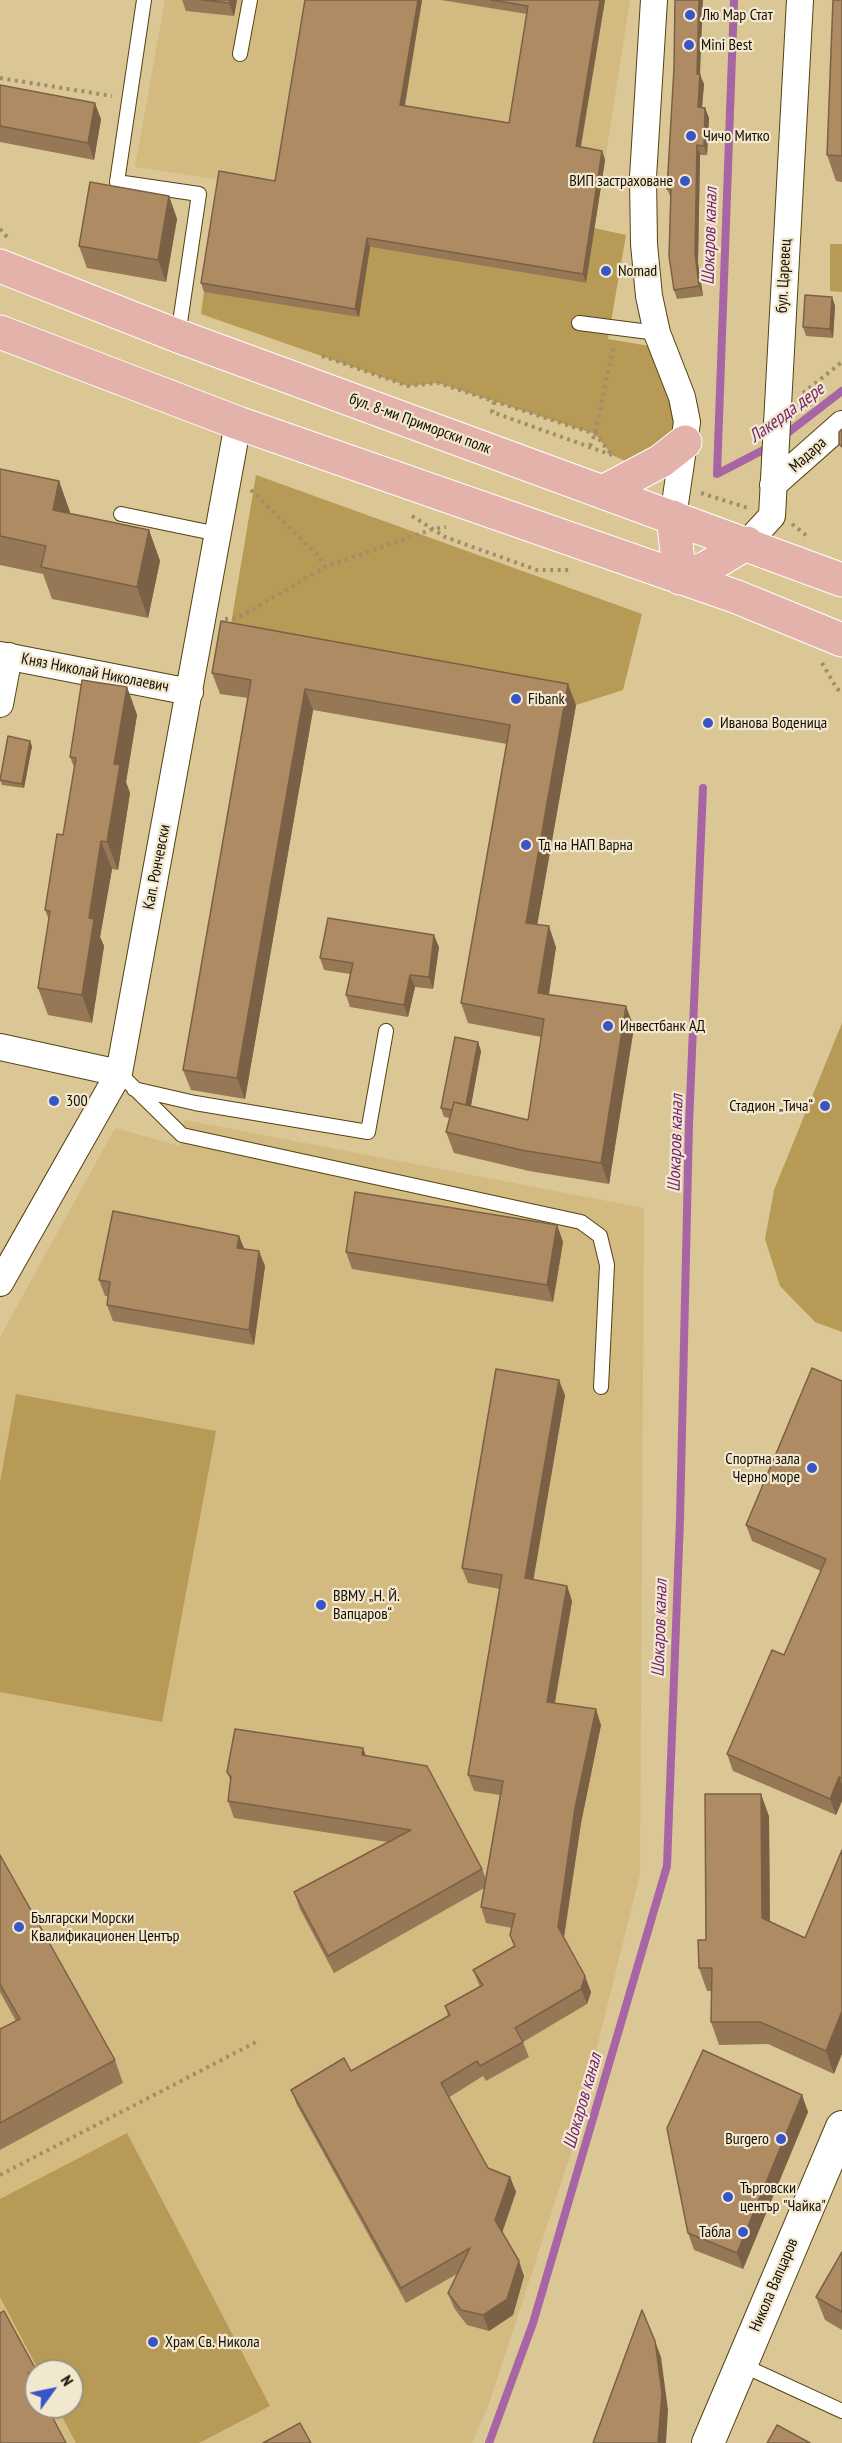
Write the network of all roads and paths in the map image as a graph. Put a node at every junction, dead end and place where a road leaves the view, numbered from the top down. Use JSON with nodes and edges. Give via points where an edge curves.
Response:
{"nodes":[{"id":1,"x":144,"y":0,"type":"edge"},
{"id":2,"x":250,"y":0,"type":"edge"},
{"id":3,"x":654,"y":0,"type":"edge"},
{"id":4,"x":800,"y":0,"type":"edge"},
{"id":5,"x":240,"y":54,"type":"dead end"},
{"id":6,"x":0,"y":78,"type":"edge"},
{"id":7,"x":129,"y":99,"type":"junction"},
{"id":8,"x":0,"y":266,"type":"edge"},
{"id":9,"x":579,"y":323,"type":"dead end"},
{"id":10,"x":0,"y":332,"type":"edge"},
{"id":11,"x":657,"y":333,"type":"junction"},
{"id":12,"x":178,"y":336,"type":"junction"},
{"id":13,"x":311,"y":352,"type":"dead end"},
{"id":14,"x":842,"y":362,"type":"edge"},
{"id":15,"x":494,"y":402,"type":"junction"},
{"id":16,"x":776,"y":420,"type":"junction"},
{"id":17,"x":238,"y":423,"type":"junction"},
{"id":18,"x":842,"y":424,"type":"edge"},
{"id":19,"x":685,"y":442,"type":"junction"},
{"id":20,"x":612,"y":456,"type":"junction"},
{"id":21,"x":231,"y":467,"type":"junction"},
{"id":22,"x":644,"y":471,"type":"junction"},
{"id":23,"x":773,"y":476,"type":"junction"},
{"id":24,"x":679,"y":485,"type":"junction"},
{"id":25,"x":603,"y":492,"type":"junction"},
{"id":26,"x":121,"y":514,"type":"dead end"},
{"id":27,"x":772,"y":516,"type":"junction"},
{"id":28,"x":673,"y":517,"type":"junction"},
{"id":29,"x":453,"y":526,"type":"dead end"},
{"id":30,"x":218,"y":534,"type":"junction"},
{"id":31,"x":809,"y":537,"type":"dead end"},
{"id":32,"x":747,"y":543,"type":"junction"},
{"id":33,"x":325,"y":567,"type":"junction"},
{"id":34,"x":680,"y":578,"type":"junction"},
{"id":35,"x":842,"y":580,"type":"edge"},
{"id":36,"x":203,"y":622,"type":"junction"},
{"id":37,"x":842,"y":640,"type":"edge"},
{"id":38,"x":5,"y":656,"type":"edge"},
{"id":39,"x":190,"y":692,"type":"junction"},
{"id":40,"x":0,"y":704,"type":"edge"},
{"id":41,"x":386,"y":1031,"type":"dead end"},
{"id":42,"x":0,"y":1047,"type":"edge"},
{"id":43,"x":126,"y":1081,"type":"junction"},
{"id":44,"x":0,"y":1283,"type":"edge"},
{"id":45,"x":601,"y":1387,"type":"dead end"},
{"id":46,"x":258,"y":2041,"type":"dead end"},
{"id":47,"x":842,"y":2127,"type":"edge"},
{"id":48,"x":0,"y":2175,"type":"edge"},
{"id":49,"x":740,"y":2364,"type":"junction"},
{"id":50,"x":842,"y":2411,"type":"edge"},
{"id":51,"x":708,"y":2443,"type":"edge"}],
"edges":[{"from":1,"to":7,"type":"lane"},
{"from":2,"to":5,"type":"lane"},
{"from":3,"to":11,"type":"street","via":[[643,177],[644,244]]},
{"from":4,"to":16,"type":"street","name":"бул. Царевец"},
{"from":6,"to":7,"type":"path"},
{"from":7,"to":12,"type":"lane","via":[[117,182],[199,194]]},
{"from":8,"to":12,"type":"main road","name":"бул. 8-ми Приморски полк"},
{"from":9,"to":11,"type":"lane"},
{"from":10,"to":17,"type":"main road"},
{"from":11,"to":19,"type":"street","via":[[682,397],[687,422]]},
{"from":12,"to":25,"type":"main road","name":"бул. 8-ми Приморски полк"},
{"from":13,"to":15,"type":"path","via":[[408,386],[438,382]]},
{"from":14,"to":16,"type":"path"},
{"from":15,"to":20,"type":"path","via":[[595,434]]},
{"from":15,"to":20,"type":"path","via":[[492,412]]},
{"from":16,"to":23,"type":"street","name":"бул. Царевец"},
{"from":17,"to":21,"type":"street","name":"Кап. Рончевски"},
{"from":17,"to":34,"type":"main road"},
{"from":18,"to":23,"type":"street","name":"Мадара"},
{"from":19,"to":22,"type":"main road"},
{"from":19,"to":24,"type":"street"},
{"from":20,"to":22,"type":"path"},
{"from":21,"to":30,"type":"street","name":"Кап. Рончевски"},
{"from":21,"to":33,"type":"path","via":[[269,510],[317,554]]},
{"from":22,"to":25,"type":"main road"},
{"from":23,"to":27,"type":"street","name":"бул. Царевец"},
{"from":24,"to":27,"type":"path"},
{"from":24,"to":28,"type":"street"},
{"from":25,"to":28,"type":"main road","name":"бул. 8-ми Приморски полк"},
{"from":26,"to":30,"type":"lane"},
{"from":27,"to":31,"type":"path","via":[[795,525]]},
{"from":27,"to":32,"type":"street"},
{"from":28,"to":32,"type":"main road","name":"бул. 8-ми Приморски полк"},
{"from":28,"to":34,"type":"main road"},
{"from":29,"to":33,"type":"path","via":[[433,529]]},
{"from":30,"to":36,"type":"street","name":"Кап. Рончевски"},
{"from":32,"to":34,"type":"main road","via":[[706,568]]},
{"from":32,"to":35,"type":"main road","name":"бул. 8-ми Приморски полк"},
{"from":33,"to":36,"type":"path","via":[[238,618]]},
{"from":34,"to":37,"type":"main road"},
{"from":36,"to":39,"type":"street","name":"Кап. Рончевски"},
{"from":38,"to":39,"type":"street","name":"Княз Николай Николаевич"},
{"from":38,"to":40,"type":"street"},
{"from":39,"to":43,"type":"street","name":"Кап. Рончевски"},
{"from":41,"to":43,"type":"lane","via":[[368,1132],[195,1103]]},
{"from":42,"to":43,"type":"street"},
{"from":43,"to":44,"type":"street","name":"Кап. Рончевски"},
{"from":43,"to":45,"type":"lane","via":[[182,1135],[581,1222],[600,1236],[608,1265]]},
{"from":46,"to":48,"type":"path"},
{"from":47,"to":49,"type":"street","name":"Никола Вапцаров"},
{"from":49,"to":50,"type":"lane"},
{"from":49,"to":51,"type":"street","name":"Никола Вапцаров"}]}
